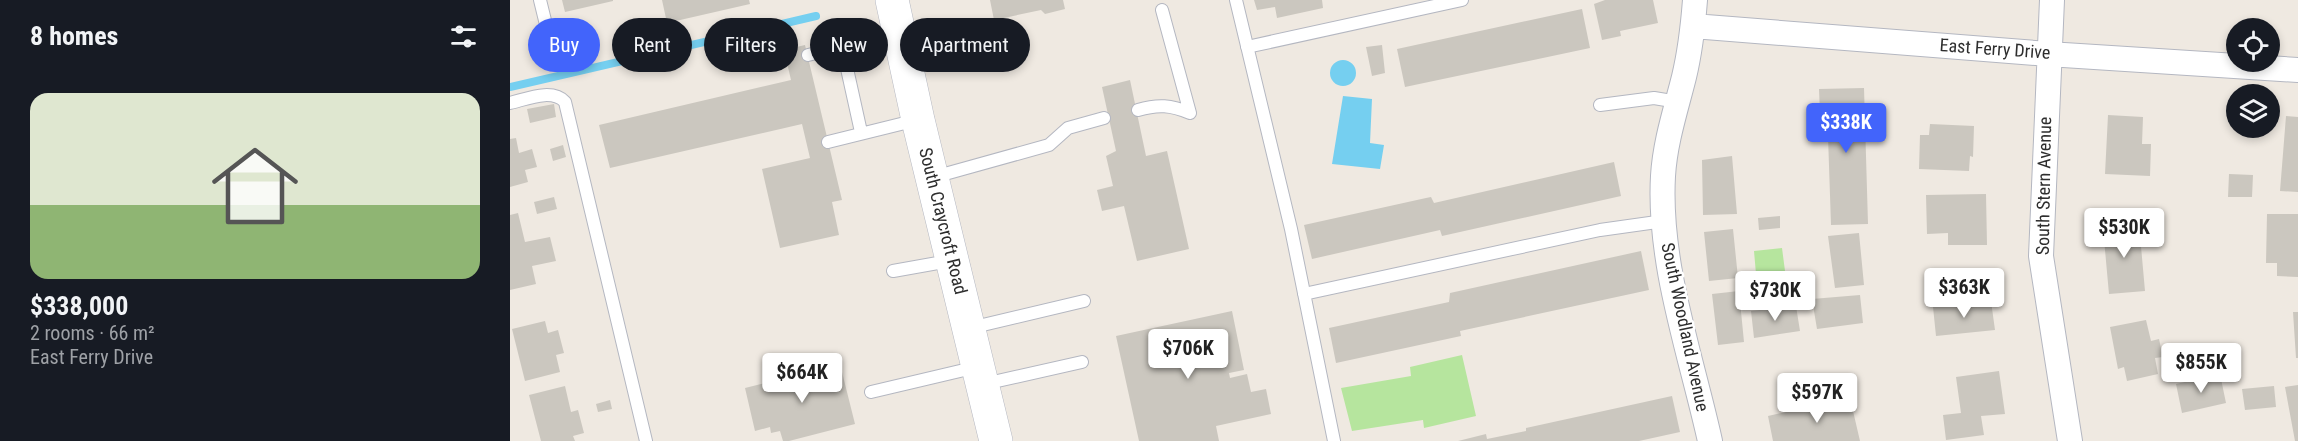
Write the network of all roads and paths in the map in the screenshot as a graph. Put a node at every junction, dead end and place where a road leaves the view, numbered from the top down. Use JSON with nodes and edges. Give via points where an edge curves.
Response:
{"nodes":[{"id":1,"x":540,"y":0,"type":"edge"},
{"id":2,"x":892,"y":0,"type":"edge"},
{"id":3,"x":1236,"y":0,"type":"edge"},
{"id":4,"x":1462,"y":0,"type":"edge"},
{"id":5,"x":1695,"y":0,"type":"edge"},
{"id":6,"x":2052,"y":0,"type":"edge"},
{"id":7,"x":1162,"y":10,"type":"dead end"},
{"id":8,"x":544,"y":18,"type":"edge"},
{"id":9,"x":1693,"y":26,"type":"junction"},
{"id":10,"x":900,"y":33,"type":"joint"},
{"id":11,"x":888,"y":36,"type":"edge"},
{"id":12,"x":1247,"y":47,"type":"junction"},
{"id":13,"x":2048,"y":54,"type":"junction"},
{"id":14,"x":2298,"y":70,"type":"edge"},
{"id":15,"x":848,"y":72,"type":"edge"},
{"id":16,"x":908,"y":72,"type":"edge"},
{"id":17,"x":1678,"y":102,"type":"junction"},
{"id":18,"x":510,"y":103,"type":"edge"},
{"id":19,"x":1600,"y":105,"type":"dead end"},
{"id":20,"x":1138,"y":110,"type":"dead end"},
{"id":21,"x":1104,"y":118,"type":"dead end"},
{"id":22,"x":918,"y":120,"type":"junction"},
{"id":23,"x":861,"y":132,"type":"junction"},
{"id":24,"x":828,"y":142,"type":"dead end"},
{"id":25,"x":933,"y":177,"type":"junction"},
{"id":26,"x":1664,"y":221,"type":"junction"},
{"id":27,"x":954,"y":260,"type":"junction"},
{"id":28,"x":893,"y":271,"type":"dead end"},
{"id":29,"x":1304,"y":294,"type":"junction"},
{"id":30,"x":1084,"y":301,"type":"dead end"},
{"id":31,"x":969,"y":328,"type":"junction"},
{"id":32,"x":1082,"y":362,"type":"dead end"},
{"id":33,"x":980,"y":375,"type":"junction"},
{"id":34,"x":871,"y":392,"type":"dead end"},
{"id":35,"x":646,"y":441,"type":"edge"},
{"id":36,"x":996,"y":441,"type":"edge"},
{"id":37,"x":1334,"y":441,"type":"edge"},
{"id":38,"x":1710,"y":441,"type":"edge"},
{"id":39,"x":2070,"y":441,"type":"edge"}],
"edges":[{"from":1,"to":8,"type":"lane"},
{"from":2,"to":10,"type":"main road","name":"South Craycroft Road"},
{"from":3,"to":12,"type":"lane"},
{"from":4,"to":12,"type":"lane"},
{"from":5,"to":9,"type":"street","name":"South Woodland Avenue"},
{"from":6,"to":13,"type":"street","name":"South Stern Avenue"},
{"from":7,"to":20,"type":"lane","via":[[1190,113],[1174,106],[1154,105]]},
{"from":9,"to":13,"type":"street","name":"East Ferry Drive"},
{"from":9,"to":17,"type":"street","name":"South Woodland Avenue"},
{"from":10,"to":11,"type":"lane"},
{"from":12,"to":29,"type":"lane"},
{"from":13,"to":14,"type":"street","name":"East Ferry Drive"},
{"from":13,"to":39,"type":"street","name":"South Stern Avenue","via":[[2041,256]]},
{"from":15,"to":23,"type":"lane"},
{"from":16,"to":22,"type":"main road","name":"South Craycroft Road"},
{"from":17,"to":19,"type":"lane","via":[[1654,98]]},
{"from":17,"to":26,"type":"street","name":"South Woodland Avenue","via":[[1663,173]]},
{"from":18,"to":35,"type":"lane","via":[[550,94],[565,102]]},
{"from":21,"to":25,"type":"lane","via":[[1068,129],[1049,145]]},
{"from":22,"to":23,"type":"lane"},
{"from":22,"to":25,"type":"main road","name":"South Craycroft Road"},
{"from":23,"to":24,"type":"lane"},
{"from":25,"to":27,"type":"main road","name":"South Craycroft Road"},
{"from":26,"to":29,"type":"lane","via":[[1600,230]]},
{"from":26,"to":38,"type":"street","name":"South Woodland Avenue","via":[[1670,273]]},
{"from":27,"to":28,"type":"lane"},
{"from":27,"to":31,"type":"main road","name":"South Craycroft Road"},
{"from":29,"to":37,"type":"lane"},
{"from":30,"to":31,"type":"lane"},
{"from":31,"to":33,"type":"main road","name":"South Craycroft Road"},
{"from":32,"to":33,"type":"lane"},
{"from":33,"to":34,"type":"lane"},
{"from":33,"to":36,"type":"main road","name":"South Craycroft Road"}]}
